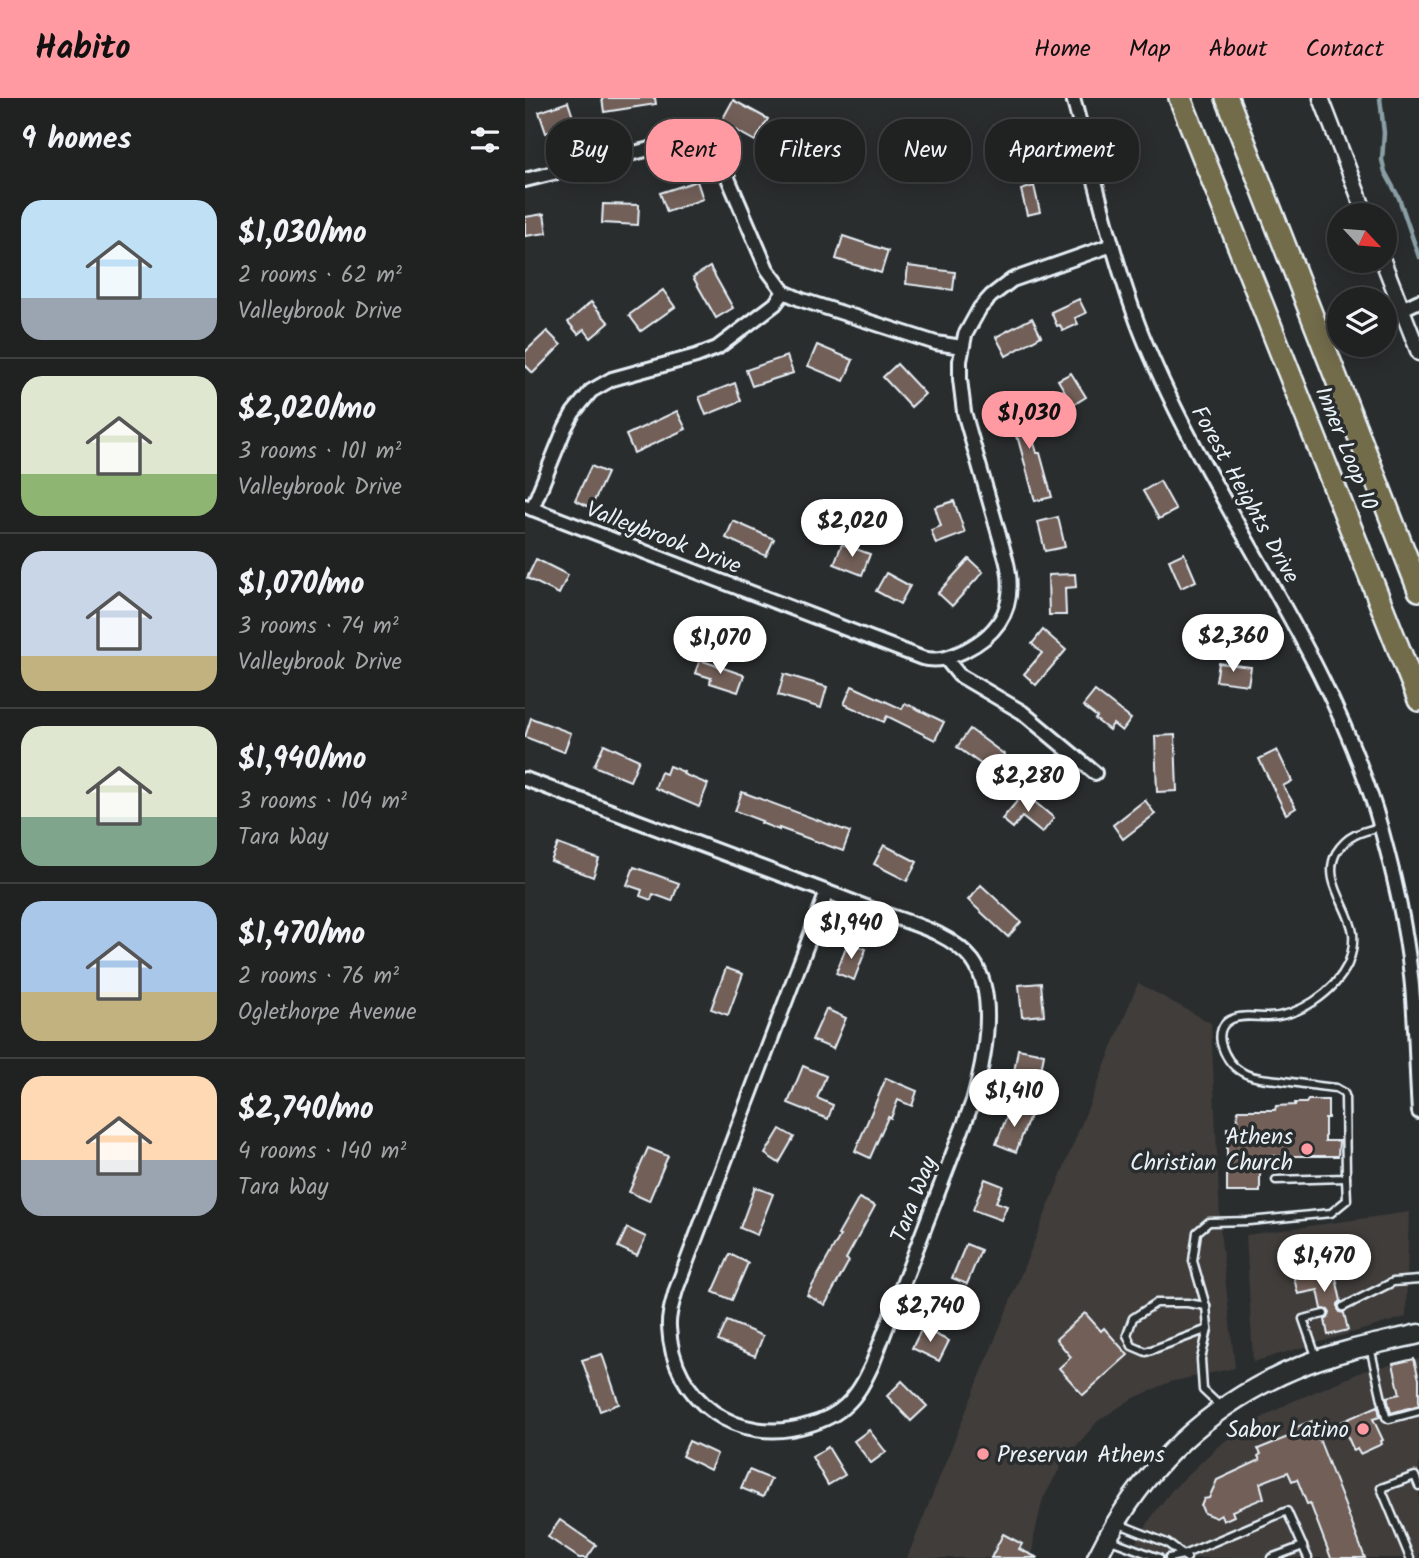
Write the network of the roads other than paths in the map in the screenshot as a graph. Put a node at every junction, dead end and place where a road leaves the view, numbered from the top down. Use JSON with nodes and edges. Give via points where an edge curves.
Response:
{"nodes":[{"id":1,"x":1073,"y":98,"type":"edge"},
{"id":2,"x":1180,"y":98,"type":"edge"},
{"id":3,"x":1227,"y":98,"type":"edge"},
{"id":4,"x":1321,"y":98,"type":"edge"},
{"id":5,"x":525,"y":180,"type":"edge"},
{"id":6,"x":1361,"y":203,"type":"edge"},
{"id":7,"x":1112,"y":245,"type":"junction"},
{"id":8,"x":1388,"y":273,"type":"edge"},
{"id":9,"x":784,"y":292,"type":"junction"},
{"id":10,"x":1418,"y":302,"type":"edge"},
{"id":11,"x":1402,"y":309,"type":"junction"},
{"id":12,"x":962,"y":348,"type":"junction"},
{"id":13,"x":1419,"y":353,"type":"edge"},
{"id":14,"x":529,"y":508,"type":"edge"},
{"id":15,"x":1419,"y":590,"type":"edge"},
{"id":16,"x":946,"y":659,"type":"junction"},
{"id":17,"x":1419,"y":700,"type":"edge"},
{"id":18,"x":1095,"y":773,"type":"dead end"},
{"id":19,"x":525,"y":779,"type":"edge"},
{"id":20,"x":1380,"y":827,"type":"junction"},
{"id":21,"x":827,"y":892,"type":"junction"},
{"id":22,"x":1419,"y":1112,"type":"edge"},
{"id":23,"x":1346,"y":1178,"type":"junction"},
{"id":24,"x":1276,"y":1180,"type":"dead end"},
{"id":25,"x":1419,"y":1280,"type":"edge"},
{"id":26,"x":1206,"y":1306,"type":"junction"},
{"id":27,"x":1343,"y":1307,"type":"dead end"},
{"id":28,"x":1324,"y":1314,"type":"dead end"},
{"id":29,"x":1207,"y":1329,"type":"junction"},
{"id":30,"x":1419,"y":1334,"type":"edge"},
{"id":31,"x":1369,"y":1346,"type":"junction"},
{"id":32,"x":1317,"y":1361,"type":"junction"},
{"id":33,"x":1223,"y":1408,"type":"junction"},
{"id":34,"x":1419,"y":1411,"type":"edge"},
{"id":35,"x":1419,"y":1486,"type":"edge"},
{"id":36,"x":1111,"y":1530,"type":"junction"},
{"id":37,"x":1303,"y":1546,"type":"junction"},
{"id":38,"x":1185,"y":1556,"type":"edge"},
{"id":39,"x":1097,"y":1558,"type":"edge"},
{"id":40,"x":1159,"y":1558,"type":"edge"},
{"id":41,"x":1169,"y":1558,"type":"edge"},
{"id":42,"x":1271,"y":1558,"type":"edge"},
{"id":43,"x":1308,"y":1558,"type":"edge"},
{"id":44,"x":1410,"y":1558,"type":"edge"}],
"edges":[{"from":1,"to":7,"type":"street","name":"Forest Heights Drive"},
{"from":2,"to":17,"type":"highway","name":"Inner Loop 10"},
{"from":3,"to":15,"type":"highway"},
{"from":4,"to":6,"type":"street"},
{"from":5,"to":9,"type":"street","via":[[670,144],[703,149],[721,164],[767,269]]},
{"from":7,"to":12,"type":"street","via":[[1012,280],[980,308]]},
{"from":7,"to":20,"type":"street","name":"Forest Heights Drive","via":[[1151,357],[1339,712]]},
{"from":8,"to":11,"type":"street"},
{"from":9,"to":12,"type":"street"},
{"from":9,"to":14,"type":"street","via":[[717,348],[612,379],[590,391],[565,428]]},
{"from":10,"to":11,"type":"street"},
{"from":11,"to":13,"type":"street"},
{"from":12,"to":16,"type":"street","via":[[964,412],[1010,582],[1008,604],[993,631]]},
{"from":14,"to":16,"type":"street","name":"Valleybrook Drive","via":[[922,658]]},
{"from":16,"to":18,"type":"street","via":[[959,675],[1022,712]]},
{"from":19,"to":21,"type":"street","name":"Tara Way"},
{"from":20,"to":22,"type":"street","name":"Forest Heights Drive","via":[[1406,939]]},
{"from":20,"to":23,"type":"lane","via":[[1348,838],[1335,856],[1333,879],[1351,925],[1353,945],[1338,979],[1317,999],[1292,1013],[1233,1018],[1220,1036],[1228,1060],[1239,1071],[1343,1092]]},
{"from":21,"to":21,"type":"street","name":"Tara Way","via":[[930,931],[963,950],[980,974],[985,991],[983,1060],[973,1101],[864,1382],[834,1415],[783,1432],[764,1432],[731,1422],[702,1404],[675,1360],[669,1324],[676,1290]]},
{"from":23,"to":24,"type":"lane"},
{"from":23,"to":26,"type":"lane","via":[[1347,1200],[1331,1213],[1209,1222],[1197,1232],[1193,1261]]},
{"from":25,"to":27,"type":"lane","via":[[1393,1282]]},
{"from":26,"to":29,"type":"lane"},
{"from":26,"to":29,"type":"lane","via":[[1156,1303],[1133,1318],[1127,1335],[1132,1346],[1146,1352]]},
{"from":28,"to":32,"type":"lane","via":[[1303,1320]]},
{"from":29,"to":33,"type":"lane","via":[[1201,1359],[1203,1390]]},
{"from":30,"to":31,"type":"main road"},
{"from":31,"to":32,"type":"main road"},
{"from":31,"to":34,"type":"lane","via":[[1386,1417]]},
{"from":32,"to":33,"type":"main road","via":[[1275,1377]]},
{"from":33,"to":36,"type":"main road","via":[[1162,1461]]},
{"from":35,"to":44,"type":"lane","via":[[1415,1476],[1381,1488]]},
{"from":36,"to":38,"type":"lane","via":[[1167,1543]]},
{"from":36,"to":39,"type":"main road"},
{"from":36,"to":40,"type":"lane"},
{"from":37,"to":38,"type":"lane","via":[[1287,1511]]},
{"from":37,"to":42,"type":"lane"},
{"from":37,"to":43,"type":"lane"},
{"from":38,"to":41,"type":"lane"}]}
